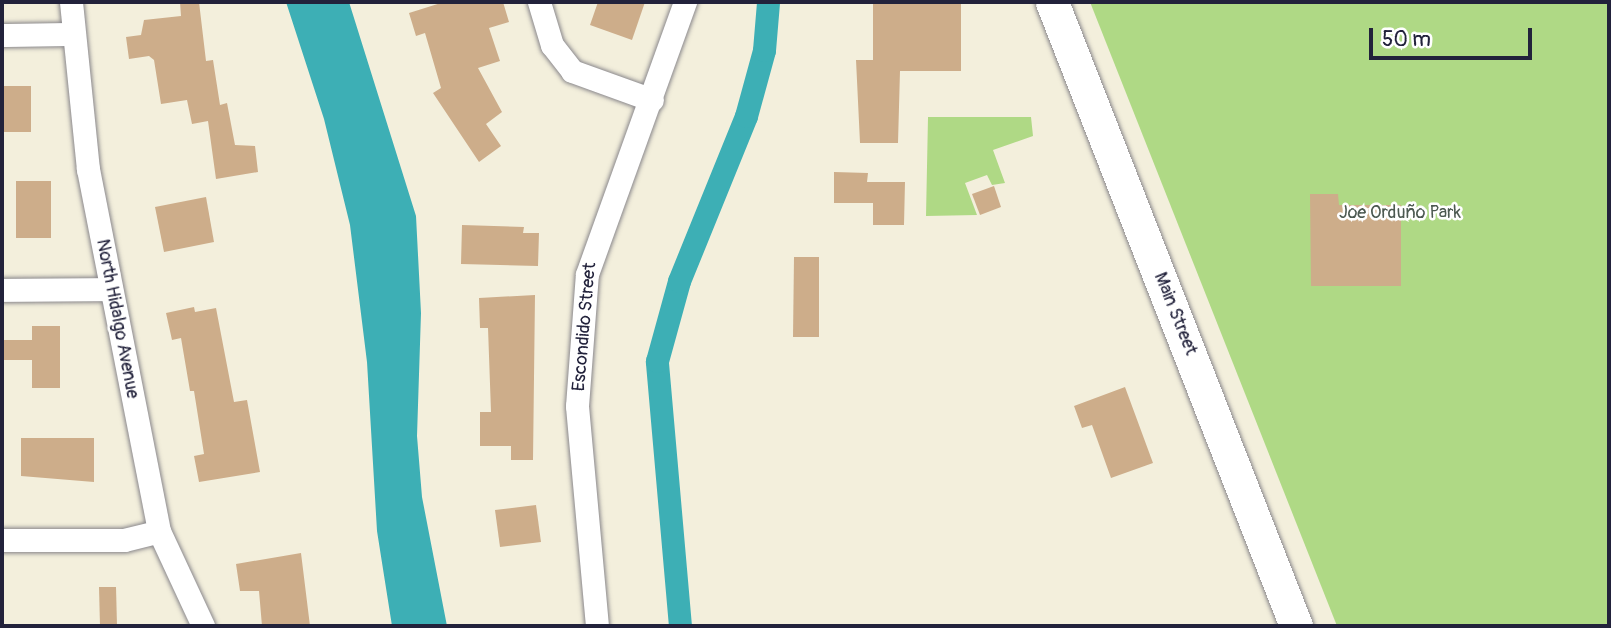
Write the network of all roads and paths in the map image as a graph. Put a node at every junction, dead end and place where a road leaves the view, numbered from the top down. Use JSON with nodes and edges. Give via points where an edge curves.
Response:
{"nodes":[{"id":1,"x":71,"y":2,"type":"edge"},
{"id":2,"x":539,"y":2,"type":"edge"},
{"id":3,"x":685,"y":2,"type":"edge"},
{"id":4,"x":1052,"y":2,"type":"edge"},
{"id":5,"x":72,"y":34,"type":"junction"},
{"id":6,"x":2,"y":35,"type":"edge"},
{"id":7,"x":652,"y":100,"type":"junction"},
{"id":8,"x":111,"y":289,"type":"junction"},
{"id":9,"x":2,"y":290,"type":"edge"},
{"id":10,"x":159,"y":531,"type":"junction"},
{"id":11,"x":2,"y":540,"type":"edge"},
{"id":12,"x":203,"y":626,"type":"edge"},
{"id":13,"x":597,"y":626,"type":"edge"},
{"id":14,"x":1296,"y":626,"type":"edge"}],
"edges":[{"from":1,"to":5,"type":"street","name":"North Hidalgo Avenue"},
{"from":2,"to":7,"type":"street","via":[[552,45],[572,71]]},
{"from":3,"to":7,"type":"street","name":"Escondido Street"},
{"from":4,"to":14,"type":"highway","name":"Main Street"},
{"from":5,"to":6,"type":"street"},
{"from":5,"to":8,"type":"street","name":"North Hidalgo Avenue","via":[[88,169]]},
{"from":7,"to":13,"type":"street","name":"Escondido Street","via":[[587,274],[577,407]]},
{"from":8,"to":9,"type":"street"},
{"from":8,"to":10,"type":"street","name":"North Hidalgo Avenue"},
{"from":10,"to":11,"type":"street","via":[[124,540]]},
{"from":10,"to":12,"type":"street","name":"North Hidalgo Avenue"}]}
